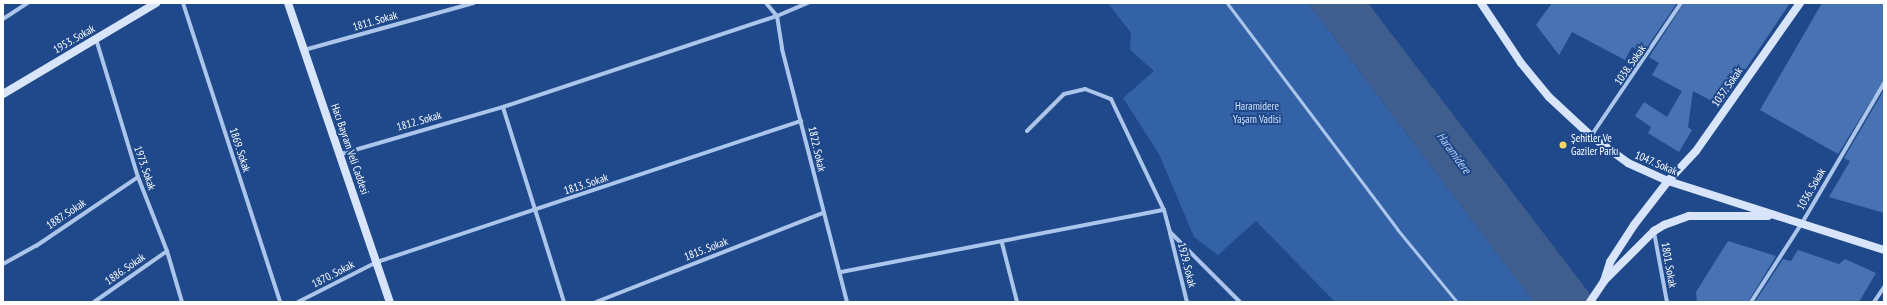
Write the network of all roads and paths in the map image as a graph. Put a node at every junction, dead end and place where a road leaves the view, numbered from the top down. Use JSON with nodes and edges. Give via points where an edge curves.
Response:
{"nodes":[{"id":1,"x":28,"y":3,"type":"edge"},
{"id":2,"x":156,"y":3,"type":"edge"},
{"id":3,"x":183,"y":3,"type":"edge"},
{"id":4,"x":288,"y":3,"type":"edge"},
{"id":5,"x":474,"y":3,"type":"edge"},
{"id":6,"x":766,"y":3,"type":"edge"},
{"id":7,"x":808,"y":3,"type":"edge"},
{"id":8,"x":1227,"y":3,"type":"edge"},
{"id":9,"x":1481,"y":3,"type":"edge"},
{"id":10,"x":1681,"y":3,"type":"edge"},
{"id":11,"x":1800,"y":3,"type":"edge"},
{"id":12,"x":777,"y":16,"type":"junction"},
{"id":13,"x":3,"y":19,"type":"edge"},
{"id":14,"x":96,"y":39,"type":"junction"},
{"id":15,"x":303,"y":50,"type":"junction"},
{"id":16,"x":1884,"y":83,"type":"edge"},
{"id":17,"x":3,"y":94,"type":"edge"},
{"id":18,"x":503,"y":106,"type":"junction"},
{"id":19,"x":801,"y":121,"type":"junction"},
{"id":20,"x":1027,"y":132,"type":"dead end"},
{"id":21,"x":1591,"y":136,"type":"junction"},
{"id":22,"x":341,"y":154,"type":"junction"},
{"id":23,"x":138,"y":177,"type":"junction"},
{"id":24,"x":1668,"y":181,"type":"junction"},
{"id":25,"x":534,"y":210,"type":"junction"},
{"id":26,"x":1164,"y":210,"type":"junction"},
{"id":27,"x":823,"y":213,"type":"junction"},
{"id":28,"x":1772,"y":216,"type":"junction"},
{"id":29,"x":1802,"y":223,"type":"junction"},
{"id":30,"x":1654,"y":231,"type":"junction"},
{"id":31,"x":1170,"y":232,"type":"junction"},
{"id":32,"x":1002,"y":243,"type":"junction"},
{"id":33,"x":1884,"y":250,"type":"edge"},
{"id":34,"x":167,"y":251,"type":"junction"},
{"id":35,"x":377,"y":262,"type":"junction"},
{"id":36,"x":3,"y":264,"type":"edge"},
{"id":37,"x":841,"y":272,"type":"junction"},
{"id":38,"x":1604,"y":281,"type":"junction"},
{"id":39,"x":1884,"y":287,"type":"edge"},
{"id":40,"x":94,"y":302,"type":"edge"},
{"id":41,"x":182,"y":302,"type":"edge"},
{"id":42,"x":280,"y":302,"type":"edge"},
{"id":43,"x":298,"y":302,"type":"edge"},
{"id":44,"x":390,"y":302,"type":"edge"},
{"id":45,"x":564,"y":302,"type":"edge"},
{"id":46,"x":596,"y":302,"type":"edge"},
{"id":47,"x":847,"y":302,"type":"edge"},
{"id":48,"x":1016,"y":302,"type":"edge"},
{"id":49,"x":1187,"y":302,"type":"edge"},
{"id":50,"x":1240,"y":302,"type":"edge"},
{"id":51,"x":1457,"y":302,"type":"edge"},
{"id":52,"x":1590,"y":302,"type":"edge"},
{"id":53,"x":1667,"y":302,"type":"edge"},
{"id":54,"x":1751,"y":302,"type":"edge"},
{"id":55,"x":1874,"y":302,"type":"edge"}],
"edges":[{"from":1,"to":13,"type":"street"},
{"from":2,"to":14,"type":"main road","name":"1953. Sokak"},
{"from":3,"to":42,"type":"street","name":"1869. Sokak"},
{"from":4,"to":15,"type":"main road","name":"Hacı Bayram Veli Caddesi"},
{"from":5,"to":15,"type":"street","name":"1811. Sokak"},
{"from":6,"to":12,"type":"street"},
{"from":7,"to":12,"type":"street","name":"1812. Sokak"},
{"from":8,"to":51,"type":"lane","via":[[1398,230]]},
{"from":9,"to":21,"type":"main road","name":"1047. Sokak","via":[[1521,63],[1549,97]]},
{"from":10,"to":21,"type":"street","name":"1038. Sokak"},
{"from":11,"to":24,"type":"main road","name":"1037. Sokak","via":[[1696,151]]},
{"from":12,"to":18,"type":"street","name":"1812. Sokak"},
{"from":12,"to":19,"type":"street","name":"1822. Sokak","via":[[782,49]]},
{"from":14,"to":17,"type":"main road","name":"1953. Sokak"},
{"from":14,"to":23,"type":"street","name":"1973. Sokak"},
{"from":15,"to":22,"type":"main road","name":"Hacı Bayram Veli Caddesi"},
{"from":16,"to":29,"type":"street","name":"1036. Sokak"},
{"from":18,"to":22,"type":"street","name":"1812. Sokak"},
{"from":18,"to":25,"type":"street"},
{"from":19,"to":25,"type":"street","name":"1813. Sokak"},
{"from":19,"to":27,"type":"street","name":"1822. Sokak"},
{"from":20,"to":26,"type":"street","name":"1929. Sokak","via":[[1064,94],[1085,89],[1111,99]]},
{"from":21,"to":24,"type":"main road","name":"1047. Sokak","via":[[1628,163]]},
{"from":22,"to":35,"type":"main road","name":"Hacı Bayram Veli Caddesi"},
{"from":23,"to":34,"type":"street","name":"1973. Sokak"},
{"from":23,"to":36,"type":"street","name":"1887. Sokak","via":[[36,246]]},
{"from":24,"to":28,"type":"main road","name":"1047. Sokak"},
{"from":24,"to":38,"type":"main road","name":"1037. Sokak","via":[[1621,244],[1610,262]]},
{"from":25,"to":35,"type":"street","name":"1813. Sokak"},
{"from":25,"to":45,"type":"street"},
{"from":26,"to":31,"type":"street","name":"1929. Sokak"},
{"from":26,"to":32,"type":"street"},
{"from":27,"to":37,"type":"street","name":"1822. Sokak"},
{"from":27,"to":46,"type":"street","name":"1815. Sokak"},
{"from":28,"to":29,"type":"main road","name":"1047. Sokak"},
{"from":28,"to":30,"type":"main road","via":[[1688,216]]},
{"from":29,"to":33,"type":"main road","name":"1047. Sokak"},
{"from":29,"to":54,"type":"street","name":"1036. Sokak"},
{"from":30,"to":38,"type":"main road"},
{"from":30,"to":53,"type":"street","name":"1801. Sokak"},
{"from":31,"to":49,"type":"street","name":"1929. Sokak"},
{"from":31,"to":50,"type":"street"},
{"from":32,"to":37,"type":"street"},
{"from":32,"to":48,"type":"street"},
{"from":34,"to":40,"type":"street","name":"1886. Sokak"},
{"from":34,"to":41,"type":"street","name":"1973. Sokak"},
{"from":35,"to":43,"type":"street","name":"1870. Sokak"},
{"from":35,"to":44,"type":"main road","name":"Hacı Bayram Veli Caddesi"},
{"from":37,"to":47,"type":"street","name":"1822. Sokak"},
{"from":38,"to":52,"type":"main road"},
{"from":39,"to":55,"type":"street"}]}
